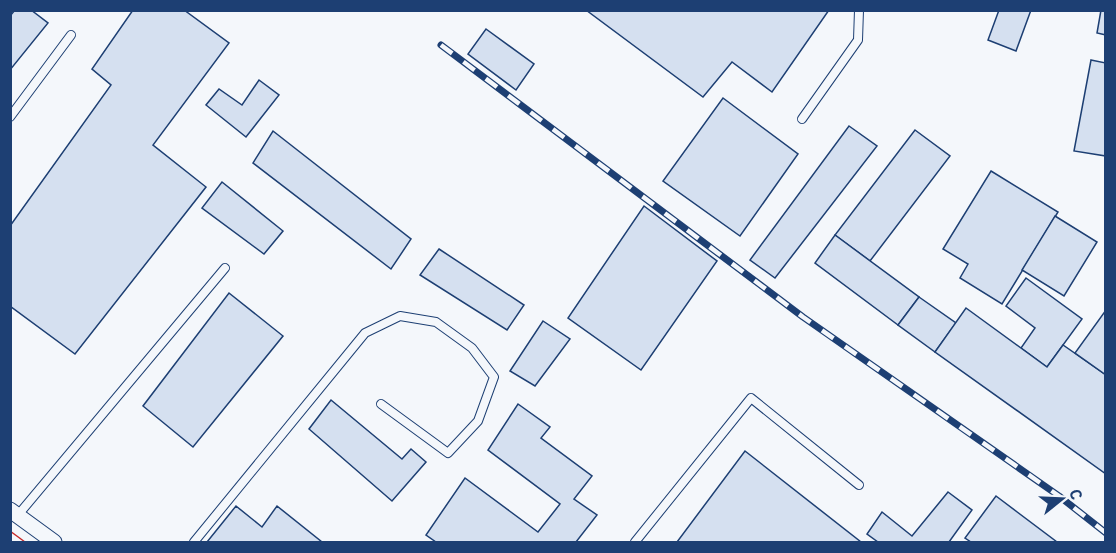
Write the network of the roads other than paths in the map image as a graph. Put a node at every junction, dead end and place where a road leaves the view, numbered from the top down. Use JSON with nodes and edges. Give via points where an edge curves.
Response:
{"nodes":[{"id":1,"x":860,"y":10,"type":"edge"},
{"id":2,"x":71,"y":35,"type":"dead end"},
{"id":3,"x":10,"y":117,"type":"edge"},
{"id":4,"x":802,"y":119,"type":"dead end"},
{"id":5,"x":225,"y":268,"type":"dead end"},
{"id":6,"x":381,"y":404,"type":"dead end"},
{"id":7,"x":859,"y":486,"type":"dead end"},
{"id":8,"x":14,"y":513,"type":"edge"},
{"id":9,"x":54,"y":543,"type":"edge"},
{"id":10,"x":194,"y":543,"type":"edge"},
{"id":11,"x":635,"y":543,"type":"edge"}],
"edges":[{"from":1,"to":4,"type":"lane","via":[[858,40]]},
{"from":2,"to":3,"type":"lane"},
{"from":5,"to":8,"type":"lane"},
{"from":6,"to":10,"type":"lane","via":[[448,453],[478,421],[494,377],[472,348],[436,322],[400,316],[365,333]]},
{"from":7,"to":11,"type":"lane","via":[[751,398]]},
{"from":8,"to":9,"type":"street"}]}
